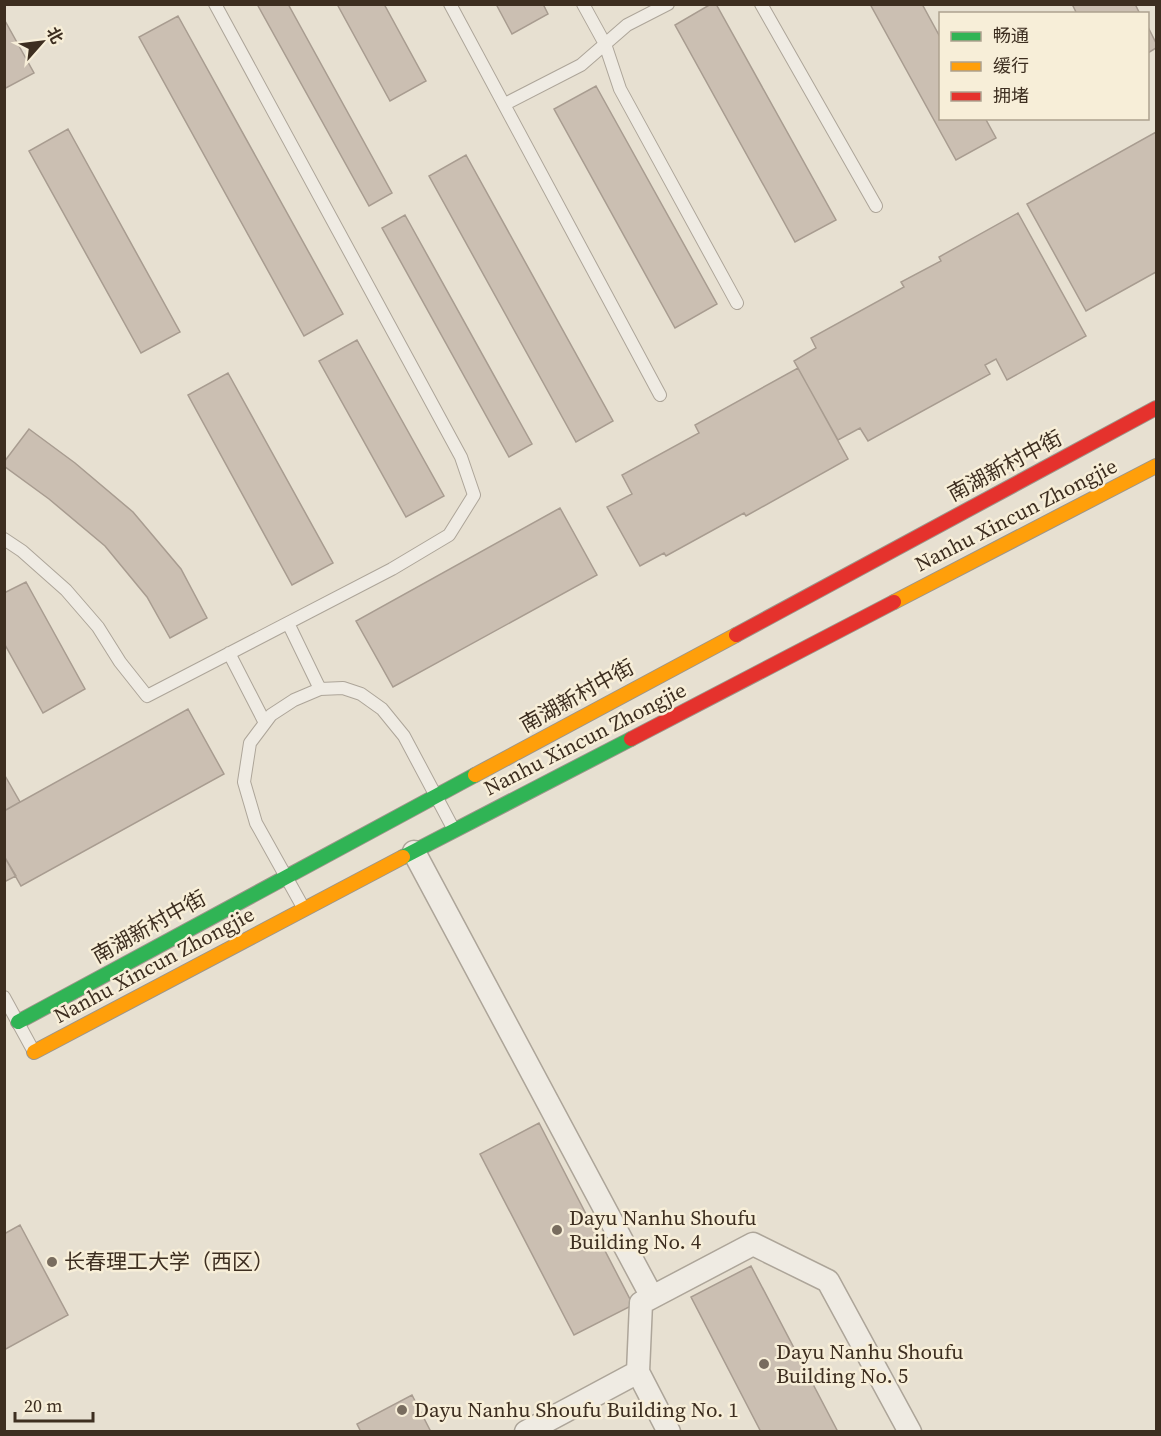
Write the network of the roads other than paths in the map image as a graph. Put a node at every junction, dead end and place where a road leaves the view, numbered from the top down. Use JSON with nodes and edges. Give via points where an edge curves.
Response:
{"nodes":[{"id":1,"x":215,"y":4,"type":"edge"},
{"id":2,"x":450,"y":4,"type":"edge"},
{"id":3,"x":583,"y":4,"type":"edge"},
{"id":4,"x":668,"y":4,"type":"edge"},
{"id":5,"x":761,"y":4,"type":"edge"},
{"id":6,"x":605,"y":45,"type":"junction"},
{"id":7,"x":505,"y":104,"type":"junction"},
{"id":8,"x":876,"y":206,"type":"dead end"},
{"id":9,"x":737,"y":303,"type":"dead end"},
{"id":10,"x":660,"y":395,"type":"dead end"},
{"id":11,"x":1156,"y":408,"type":"edge"},
{"id":12,"x":1156,"y":465,"type":"edge"},
{"id":13,"x":4,"y":539,"type":"edge"},
{"id":14,"x":288,"y":623,"type":"junction"},
{"id":15,"x":229,"y":653,"type":"junction"},
{"id":16,"x":320,"y":689,"type":"junction"},
{"id":17,"x":265,"y":723,"type":"junction"},
{"id":18,"x":436,"y":797,"type":"junction"},
{"id":19,"x":454,"y":831,"type":"junction"},
{"id":20,"x":414,"y":852,"type":"junction"},
{"id":21,"x":286,"y":876,"type":"junction"},
{"id":22,"x":304,"y":909,"type":"junction"},
{"id":23,"x":4,"y":997,"type":"edge"},
{"id":24,"x":18,"y":1022,"type":"junction"},
{"id":25,"x":34,"y":1052,"type":"joint"},
{"id":26,"x":652,"y":1298,"type":"junction"},
{"id":27,"x":638,"y":1372,"type":"junction"},
{"id":28,"x":526,"y":1431,"type":"edge"},
{"id":29,"x":669,"y":1431,"type":"edge"},
{"id":30,"x":909,"y":1431,"type":"edge"}],
"edges":[{"from":1,"to":14,"type":"lane","via":[[461,457],[474,495],[449,535]]},
{"from":2,"to":7,"type":"lane"},
{"from":3,"to":6,"type":"lane"},
{"from":4,"to":6,"type":"lane","via":[[627,25]]},
{"from":5,"to":8,"type":"lane"},
{"from":6,"to":7,"type":"lane","via":[[581,65]]},
{"from":6,"to":9,"type":"lane","via":[[620,89]]},
{"from":7,"to":10,"type":"lane"},
{"from":11,"to":18,"type":"street","name":"南湖新村中街"},
{"from":12,"to":19,"type":"street","name":"Nanhu Xincun Zhongjie"},
{"from":13,"to":15,"type":"lane","via":[[66,590],[147,696]]},
{"from":14,"to":15,"type":"lane"},
{"from":14,"to":16,"type":"lane"},
{"from":15,"to":17,"type":"lane"},
{"from":16,"to":17,"type":"lane","via":[[294,700]]},
{"from":16,"to":18,"type":"lane","via":[[343,688],[361,694],[382,709],[404,736]]},
{"from":17,"to":21,"type":"lane","via":[[250,744],[244,782],[256,823]]},
{"from":18,"to":19,"type":"lane"},
{"from":18,"to":21,"type":"street","name":"南湖新村中街"},
{"from":19,"to":20,"type":"street","name":"Nanhu Xincun Zhongjie"},
{"from":20,"to":22,"type":"street","name":"Nanhu Xincun Zhongjie"},
{"from":20,"to":26,"type":"street"},
{"from":21,"to":22,"type":"lane"},
{"from":21,"to":24,"type":"street","name":"南湖新村中街"},
{"from":22,"to":25,"type":"street","name":"Nanhu Xincun Zhongjie"},
{"from":23,"to":24,"type":"lane"},
{"from":24,"to":25,"type":"lane"},
{"from":26,"to":27,"type":"street","via":[[641,1303]]},
{"from":26,"to":30,"type":"street","via":[[753,1244],[828,1281]]},
{"from":27,"to":28,"type":"street"},
{"from":27,"to":29,"type":"street"}]}
